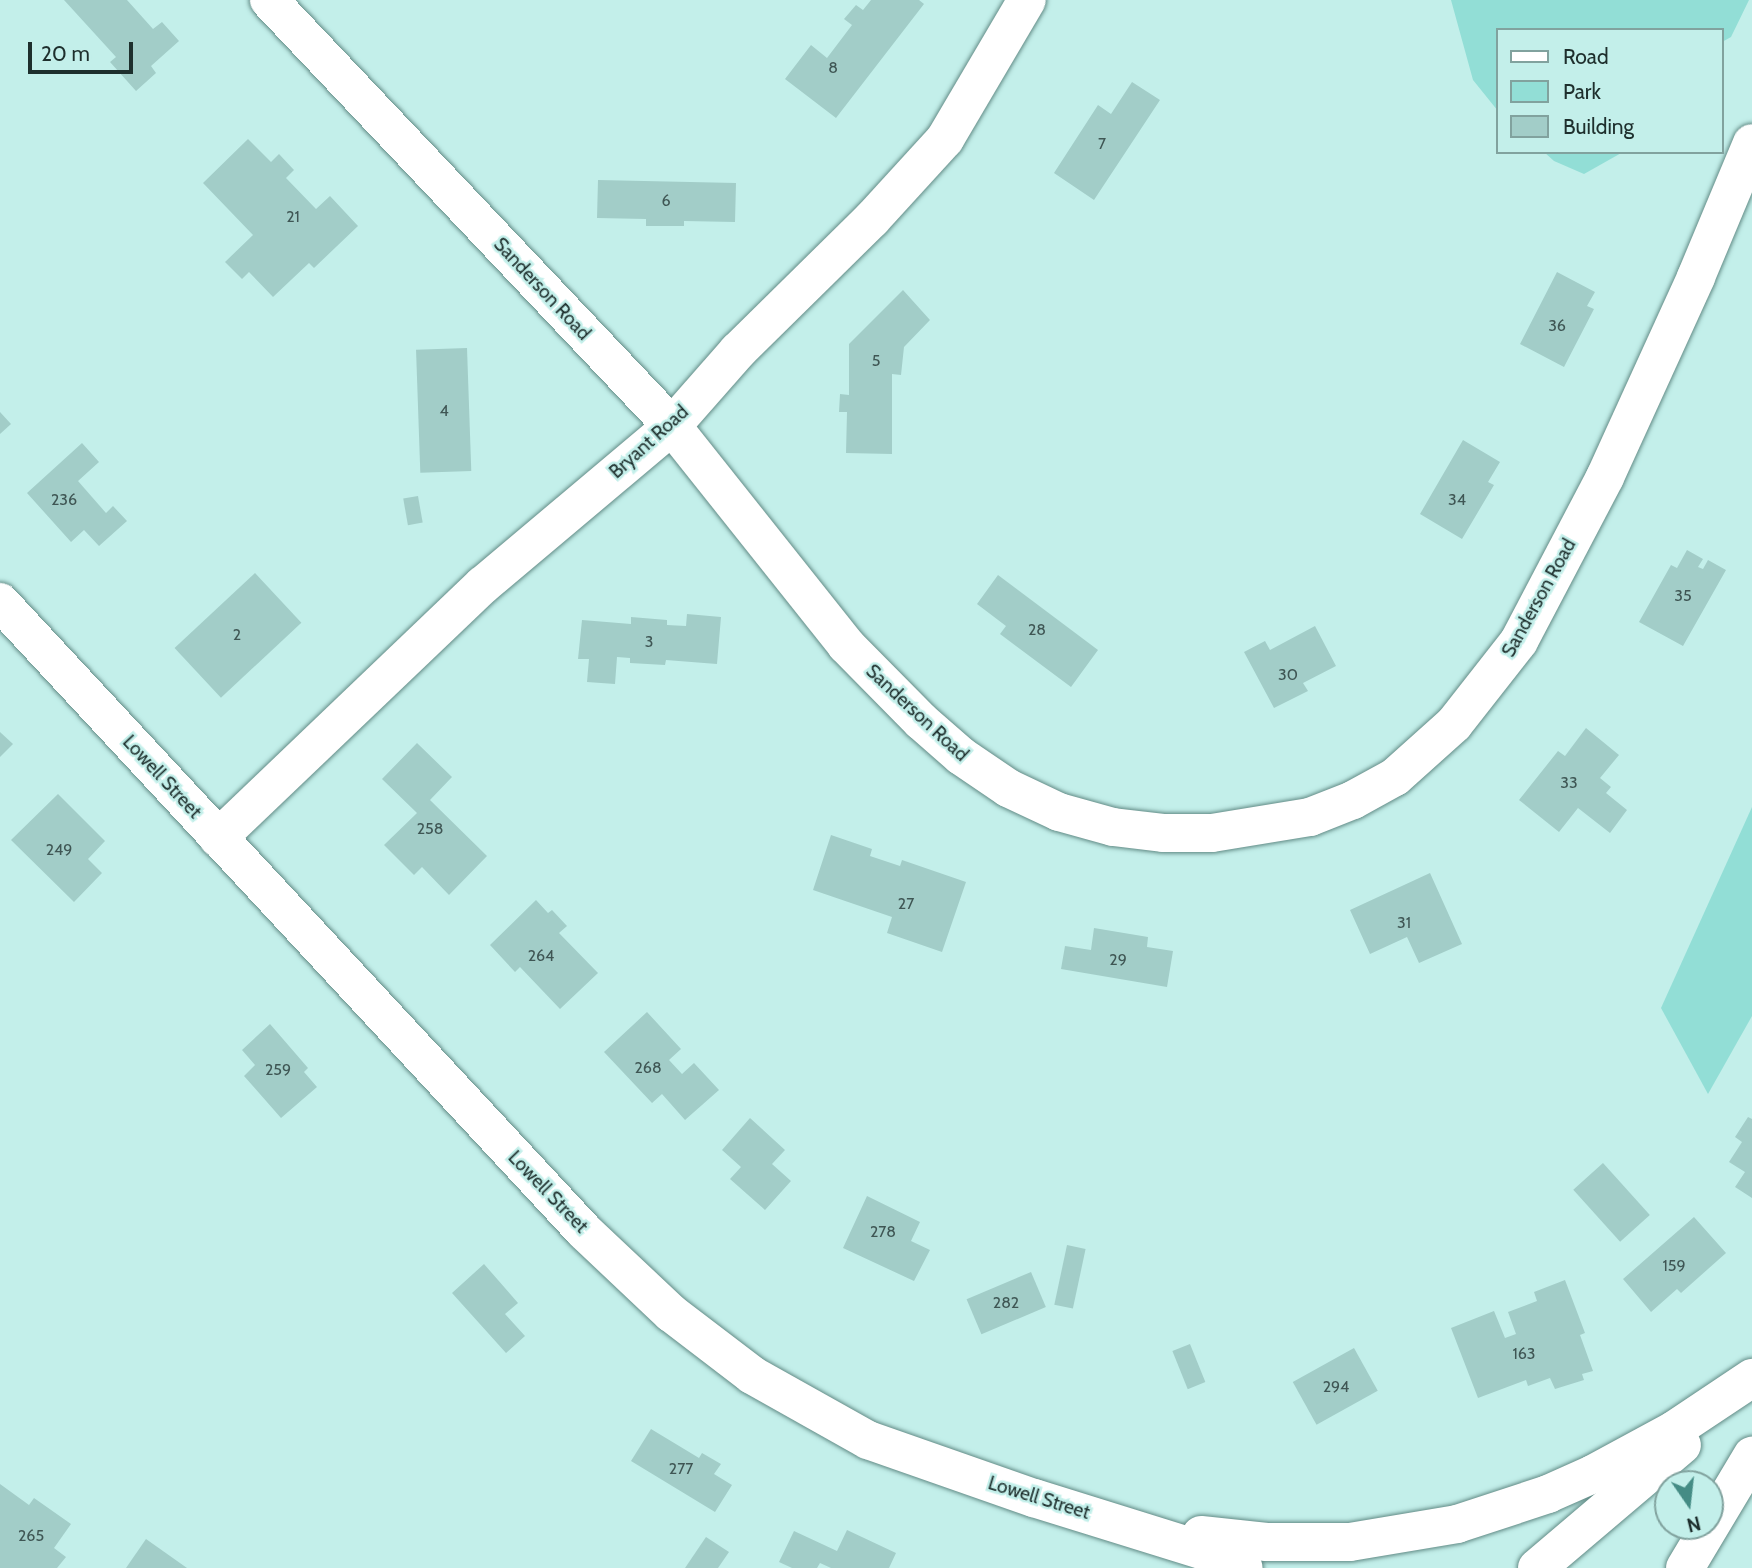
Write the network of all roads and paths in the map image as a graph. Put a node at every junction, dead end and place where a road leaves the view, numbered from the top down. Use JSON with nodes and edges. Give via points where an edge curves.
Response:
{"nodes":[{"id":1,"x":269,"y":0,"type":"edge"},
{"id":2,"x":1027,"y":0,"type":"edge"},
{"id":3,"x":1752,"y":143,"type":"edge"},
{"id":4,"x":672,"y":426,"type":"junction"},
{"id":5,"x":0,"y":602,"type":"edge"},
{"id":6,"x":218,"y":838,"type":"junction"},
{"id":7,"x":1752,"y":1380,"type":"edge"},
{"id":8,"x":1752,"y":1456,"type":"edge"},
{"id":9,"x":1034,"y":1498,"type":"junction"},
{"id":10,"x":1244,"y":1568,"type":"edge"},
{"id":11,"x":1536,"y":1568,"type":"edge"},
{"id":12,"x":1685,"y":1568,"type":"edge"}],
"edges":[{"from":1,"to":4,"type":"street","name":"Sanderson Road"},
{"from":2,"to":4,"type":"street","name":"Bryant Road","via":[[945,138],[872,219],[737,351]]},
{"from":3,"to":4,"type":"street","name":"Sanderson Road","via":[[1605,477],[1519,641],[1454,724],[1395,777],[1310,817],[1212,833],[1163,833],[1113,827],[1059,812],[1008,788],[920,721],[846,645]]},
{"from":4,"to":6,"type":"street","name":"Bryant Road","via":[[482,585]]},
{"from":5,"to":6,"type":"street","name":"Lowell Street"},
{"from":6,"to":9,"type":"street","name":"Lowell Street","via":[[584,1231],[671,1313],[752,1375],[844,1428]]},
{"from":7,"to":9,"type":"street","via":[[1593,1474],[1504,1510],[1412,1534],[1350,1542],[1242,1541]]},
{"from":7,"to":11,"type":"street"},
{"from":8,"to":12,"type":"street"},
{"from":9,"to":10,"type":"street","name":"Lowell Street"}]}
